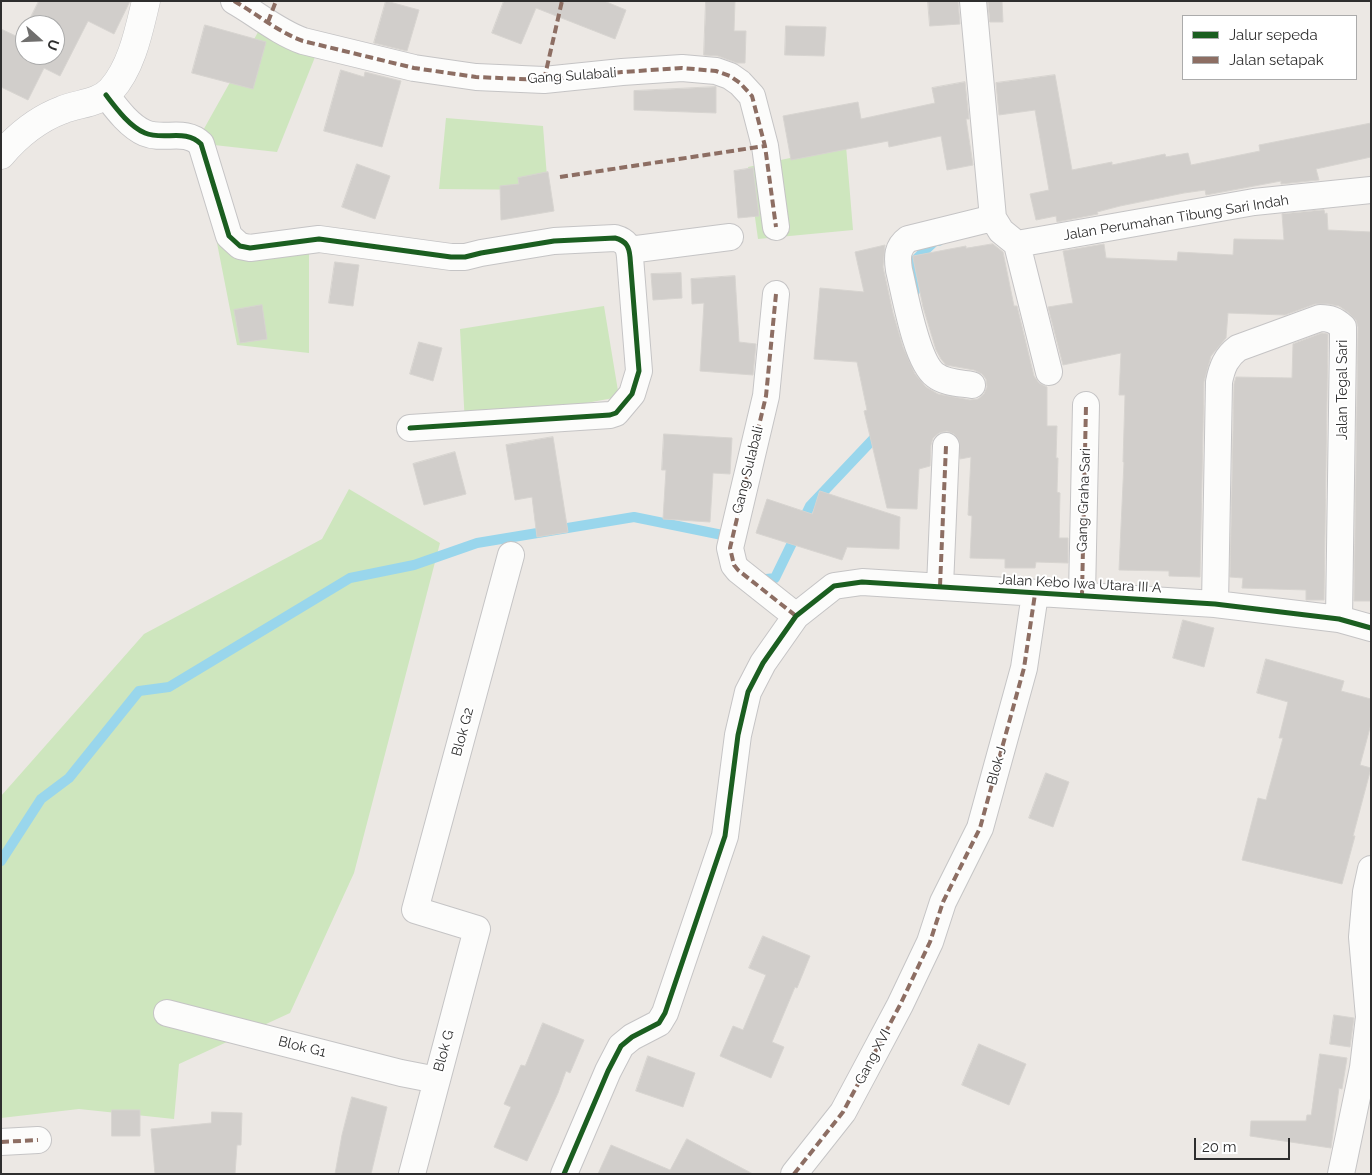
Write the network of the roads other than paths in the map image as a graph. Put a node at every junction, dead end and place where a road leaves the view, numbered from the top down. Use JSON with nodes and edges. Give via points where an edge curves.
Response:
{"nodes":[{"id":1,"x":146,"y":1,"type":"edge"},
{"id":2,"x":234,"y":1,"type":"edge"},
{"id":3,"x":972,"y":1,"type":"edge"},
{"id":4,"x":106,"y":94,"type":"junction"},
{"id":5,"x":1,"y":155,"type":"edge"},
{"id":6,"x":1371,"y":190,"type":"edge"},
{"id":7,"x":993,"y":218,"type":"junction"},
{"id":8,"x":776,"y":227,"type":"dead end"},
{"id":9,"x":730,"y":238,"type":"dead end"},
{"id":10,"x":1017,"y":244,"type":"junction"},
{"id":11,"x":630,"y":250,"type":"junction"},
{"id":12,"x":776,"y":294,"type":"dead end"},
{"id":13,"x":1049,"y":372,"type":"dead end"},
{"id":14,"x":972,"y":385,"type":"dead end"},
{"id":15,"x":1086,"y":405,"type":"dead end"},
{"id":16,"x":410,"y":428,"type":"dead end"},
{"id":17,"x":946,"y":446,"type":"dead end"},
{"id":18,"x":511,"y":555,"type":"dead end"},
{"id":19,"x":940,"y":586,"type":"junction"},
{"id":20,"x":1035,"y":594,"type":"junction"},
{"id":21,"x":1082,"y":595,"type":"junction"},
{"id":22,"x":1215,"y":604,"type":"junction"},
{"id":23,"x":796,"y":616,"type":"junction"},
{"id":24,"x":1339,"y":619,"type":"junction"},
{"id":25,"x":1371,"y":628,"type":"edge"},
{"id":26,"x":1371,"y":869,"type":"edge"},
{"id":27,"x":477,"y":929,"type":"joint"},
{"id":28,"x":934,"y":929,"type":"joint"},
{"id":29,"x":167,"y":1012,"type":"dead end"},
{"id":30,"x":436,"y":1080,"type":"junction"},
{"id":31,"x":38,"y":1140,"type":"dead end"},
{"id":32,"x":1,"y":1142,"type":"edge"},
{"id":33,"x":412,"y":1174,"type":"edge"},
{"id":34,"x":564,"y":1174,"type":"edge"},
{"id":35,"x":794,"y":1174,"type":"edge"},
{"id":36,"x":1342,"y":1174,"type":"edge"}],
"edges":[{"from":1,"to":4,"type":"street","via":[[128,60],[119,79]]},
{"from":2,"to":8,"type":"street","name":"Gang Sulabali","via":[[303,41],[414,68],[476,77],[544,80],[682,68],[716,71],[730,76],[752,96],[765,146]]},
{"from":3,"to":7,"type":"street"},
{"from":4,"to":5,"type":"street","via":[[95,101],[77,104],[48,116],[22,133]]},
{"from":4,"to":11,"type":"street","via":[[122,115],[145,133],[187,136],[201,144],[229,236],[240,246],[250,248],[319,239],[465,257],[554,241],[615,238],[623,240]]},
{"from":6,"to":10,"type":"street","name":"Jalan Perumahan Tibung Sari Indah","via":[[1254,202]]},
{"from":7,"to":10,"type":"street","via":[[1001,231]]},
{"from":7,"to":14,"type":"street","via":[[908,239],[897,257],[926,365],[935,376],[949,382]]},
{"from":9,"to":11,"type":"street"},
{"from":10,"to":13,"type":"street"},
{"from":11,"to":16,"type":"street","via":[[639,371],[632,394],[616,413]]},
{"from":12,"to":23,"type":"street","name":"Gang Sulabali","via":[[766,396],[730,548],[738,570]]},
{"from":15,"to":21,"type":"street","name":"Gang Graha Sari"},
{"from":17,"to":19,"type":"street"},
{"from":18,"to":27,"type":"street","name":"Blok G2","via":[[415,910]]},
{"from":19,"to":20,"type":"street","name":"Jalan Kebo Iwa Utara III A"},
{"from":19,"to":23,"type":"street","name":"Jalan Kebo Iwa Utara III A","via":[[862,582],[834,586]]},
{"from":20,"to":21,"type":"street","name":"Jalan Kebo Iwa Utara III A"},
{"from":20,"to":28,"type":"street","name":"Blok J","via":[[1024,668],[980,828],[943,902]]},
{"from":21,"to":22,"type":"street","name":"Jalan Kebo Iwa Utara III A"},
{"from":22,"to":24,"type":"street","name":"Jalan Kebo Iwa Utara III A"},
{"from":22,"to":24,"type":"street","name":"Jalan Tegal Sari","via":[[1219,382],[1224,363],[1238,348],[1320,318],[1328,318],[1343,327]]},
{"from":23,"to":34,"type":"street","name":"Jalan Kebo Iwa Utara III A","via":[[763,663],[748,692],[738,736],[725,836],[665,1013],[659,1023],[622,1046],[608,1070]]},
{"from":24,"to":25,"type":"street","name":"Jalan Kebo Iwa Utara III A"},
{"from":26,"to":36,"type":"street","via":[[1362,937],[1369,1017],[1363,1068]]},
{"from":27,"to":30,"type":"street","name":"Blok G"},
{"from":28,"to":35,"type":"street","name":"Gang XVI","via":[[900,1005],[843,1112]]},
{"from":29,"to":30,"type":"street","name":"Blok G1"},
{"from":30,"to":33,"type":"street","name":"Blok G"},
{"from":31,"to":32,"type":"street"}]}
